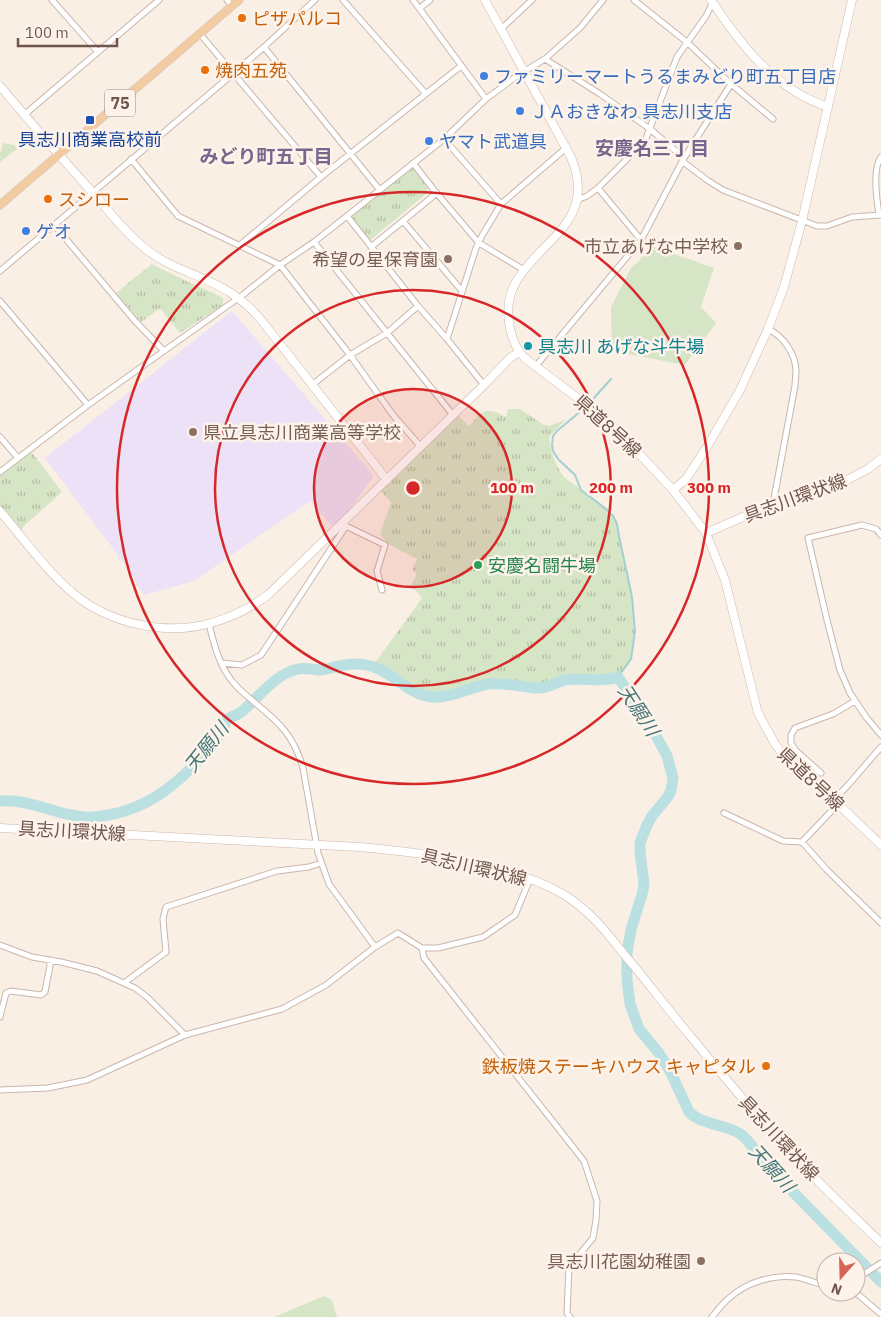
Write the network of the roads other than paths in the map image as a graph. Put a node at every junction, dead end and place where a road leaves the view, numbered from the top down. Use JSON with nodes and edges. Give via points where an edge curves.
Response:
{"nodes":[{"id":1,"x":52,"y":0,"type":"edge"},
{"id":2,"x":159,"y":0,"type":"edge"},
{"id":3,"x":239,"y":0,"type":"edge"},
{"id":4,"x":315,"y":0,"type":"edge"},
{"id":5,"x":343,"y":0,"type":"edge"},
{"id":6,"x":413,"y":0,"type":"edge"},
{"id":7,"x":430,"y":0,"type":"edge"},
{"id":8,"x":485,"y":0,"type":"edge"},
{"id":9,"x":532,"y":0,"type":"edge"},
{"id":10,"x":603,"y":0,"type":"edge"},
{"id":11,"x":634,"y":0,"type":"edge"},
{"id":12,"x":852,"y":0,"type":"edge"},
{"id":13,"x":713,"y":1,"type":"edge"},
{"id":14,"x":229,"y":3,"type":"edge"},
{"id":15,"x":420,"y":8,"type":"junction"},
{"id":16,"x":501,"y":29,"type":"junction"},
{"id":17,"x":200,"y":34,"type":"junction"},
{"id":18,"x":688,"y":43,"type":"junction"},
{"id":19,"x":264,"y":47,"type":"junction"},
{"id":20,"x":98,"y":52,"type":"junction"},
{"id":21,"x":545,"y":59,"type":"junction"},
{"id":22,"x":461,"y":66,"type":"junction"},
{"id":23,"x":524,"y":72,"type":"junction"},
{"id":24,"x":234,"y":74,"type":"junction"},
{"id":25,"x":731,"y":84,"type":"junction"},
{"id":26,"x":0,"y":86,"type":"edge"},
{"id":27,"x":426,"y":94,"type":"junction"},
{"id":28,"x":486,"y":99,"type":"junction"},
{"id":29,"x":828,"y":107,"type":"junction"},
{"id":30,"x":24,"y":115,"type":"junction"},
{"id":31,"x":773,"y":119,"type":"dead end"},
{"id":32,"x":650,"y":130,"type":"junction"},
{"id":33,"x":444,"y":139,"type":"junction"},
{"id":34,"x":566,"y":148,"type":"junction"},
{"id":35,"x":350,"y":154,"type":"junction"},
{"id":36,"x":59,"y":155,"type":"junction"},
{"id":37,"x":881,"y":157,"type":"edge"},
{"id":38,"x":132,"y":159,"type":"junction"},
{"id":39,"x":683,"y":160,"type":"junction"},
{"id":40,"x":414,"y":162,"type":"junction"},
{"id":41,"x":321,"y":177,"type":"junction"},
{"id":42,"x":598,"y":188,"type":"junction"},
{"id":43,"x":379,"y":189,"type":"junction"},
{"id":44,"x":92,"y":193,"type":"junction"},
{"id":45,"x":437,"y":193,"type":"junction"},
{"id":46,"x":577,"y":200,"type":"junction"},
{"id":47,"x":501,"y":204,"type":"junction"},
{"id":48,"x":0,"y":205,"type":"edge"},
{"id":49,"x":880,"y":215,"type":"edge"},
{"id":50,"x":347,"y":216,"type":"junction"},
{"id":51,"x":403,"y":221,"type":"junction"},
{"id":52,"x":802,"y":221,"type":"junction"},
{"id":53,"x":55,"y":226,"type":"junction"},
{"id":54,"x":641,"y":240,"type":"junction"},
{"id":55,"x":314,"y":242,"type":"junction"},
{"id":56,"x":479,"y":243,"type":"junction"},
{"id":57,"x":240,"y":245,"type":"junction"},
{"id":58,"x":371,"y":247,"type":"junction"},
{"id":59,"x":280,"y":265,"type":"junction"},
{"id":60,"x":524,"y":270,"type":"junction"},
{"id":61,"x":0,"y":271,"type":"edge"},
{"id":62,"x":462,"y":291,"type":"junction"},
{"id":63,"x":238,"y":298,"type":"junction"},
{"id":64,"x":0,"y":301,"type":"edge"},
{"id":65,"x":418,"y":306,"type":"junction"},
{"id":66,"x":768,"y":329,"type":"junction"},
{"id":67,"x":387,"y":333,"type":"junction"},
{"id":68,"x":447,"y":339,"type":"junction"},
{"id":69,"x":163,"y":350,"type":"junction"},
{"id":70,"x":519,"y":352,"type":"junction"},
{"id":71,"x":350,"y":355,"type":"junction"},
{"id":72,"x":535,"y":367,"type":"junction"},
{"id":73,"x":312,"y":385,"type":"junction"},
{"id":74,"x":484,"y":385,"type":"junction"},
{"id":75,"x":88,"y":405,"type":"junction"},
{"id":76,"x":452,"y":415,"type":"junction"},
{"id":77,"x":0,"y":437,"type":"edge"},
{"id":78,"x":420,"y":447,"type":"junction"},
{"id":79,"x":18,"y":458,"type":"junction"},
{"id":80,"x":881,"y":460,"type":"edge"},
{"id":81,"x":0,"y":472,"type":"edge"},
{"id":82,"x":386,"y":480,"type":"junction"},
{"id":83,"x":673,"y":490,"type":"junction"},
{"id":84,"x":773,"y":504,"type":"junction"},
{"id":85,"x":0,"y":511,"type":"edge"},
{"id":86,"x":344,"y":524,"type":"junction"},
{"id":87,"x":706,"y":533,"type":"junction"},
{"id":88,"x":881,"y":536,"type":"edge"},
{"id":89,"x":382,"y":590,"type":"dead end"},
{"id":90,"x":209,"y":624,"type":"junction"},
{"id":91,"x":221,"y":663,"type":"junction"},
{"id":92,"x":855,"y":701,"type":"junction"},
{"id":93,"x":881,"y":735,"type":"edge"},
{"id":94,"x":881,"y":747,"type":"edge"},
{"id":95,"x":821,"y":773,"type":"dead end"},
{"id":96,"x":836,"y":802,"type":"junction"},
{"id":97,"x":724,"y":813,"type":"dead end"},
{"id":98,"x":0,"y":828,"type":"edge"},
{"id":99,"x":802,"y":842,"type":"junction"},
{"id":100,"x":316,"y":844,"type":"junction"},
{"id":101,"x":881,"y":845,"type":"edge"},
{"id":102,"x":321,"y":863,"type":"junction"},
{"id":103,"x":530,"y":879,"type":"junction"},
{"id":104,"x":881,"y":923,"type":"edge"},
{"id":105,"x":0,"y":945,"type":"edge"},
{"id":106,"x":375,"y":947,"type":"junction"},
{"id":107,"x":422,"y":948,"type":"junction"},
{"id":108,"x":52,"y":960,"type":"junction"},
{"id":109,"x":124,"y":983,"type":"junction"},
{"id":110,"x":0,"y":1017,"type":"edge"},
{"id":111,"x":185,"y":1035,"type":"junction"},
{"id":112,"x":0,"y":1090,"type":"edge"},
{"id":113,"x":881,"y":1243,"type":"edge"},
{"id":114,"x":881,"y":1263,"type":"edge"},
{"id":115,"x":866,"y":1272,"type":"edge"},
{"id":116,"x":816,"y":1283,"type":"edge"},
{"id":117,"x":866,"y":1301,"type":"edge"},
{"id":118,"x":881,"y":1314,"type":"edge"},
{"id":119,"x":570,"y":1317,"type":"edge"},
{"id":120,"x":712,"y":1317,"type":"edge"}],
"edges":[{"from":1,"to":20,"type":"street"},
{"from":2,"to":20,"type":"street"},
{"from":3,"to":14,"type":"main road","number":"75"},
{"from":4,"to":19,"type":"street"},
{"from":5,"to":27,"type":"street"},
{"from":6,"to":15,"type":"street"},
{"from":7,"to":15,"type":"street"},
{"from":8,"to":16,"type":"main road","name":"県道8号線"},
{"from":9,"to":16,"type":"street"},
{"from":10,"to":21,"type":"street","via":[[580,28]]},
{"from":11,"to":18,"type":"street"},
{"from":12,"to":29,"type":"main road"},
{"from":13,"to":18,"type":"street"},
{"from":13,"to":29,"type":"main road","via":[[742,45],[784,85]]},
{"from":14,"to":17,"type":"main road","number":"75"},
{"from":15,"to":22,"type":"street"},
{"from":16,"to":23,"type":"main road","name":"県道8号線"},
{"from":17,"to":24,"type":"street"},
{"from":17,"to":36,"type":"main road","number":"75"},
{"from":18,"to":25,"type":"street"},
{"from":18,"to":32,"type":"street","via":[[677,57]]},
{"from":19,"to":24,"type":"street"},
{"from":19,"to":35,"type":"street"},
{"from":20,"to":30,"type":"street"},
{"from":21,"to":23,"type":"street"},
{"from":21,"to":32,"type":"street"},
{"from":22,"to":27,"type":"street"},
{"from":22,"to":28,"type":"street"},
{"from":23,"to":28,"type":"street"},
{"from":23,"to":34,"type":"main road","name":"県道8号線"},
{"from":24,"to":38,"type":"street"},
{"from":24,"to":41,"type":"street"},
{"from":25,"to":31,"type":"street"},
{"from":25,"to":39,"type":"street"},
{"from":26,"to":30,"type":"main road"},
{"from":27,"to":35,"type":"street"},
{"from":28,"to":33,"type":"street"},
{"from":29,"to":52,"type":"main road"},
{"from":30,"to":36,"type":"main road"},
{"from":32,"to":39,"type":"street"},
{"from":32,"to":42,"type":"street","via":[[645,141]]},
{"from":33,"to":40,"type":"street"},
{"from":33,"to":47,"type":"street"},
{"from":34,"to":46,"type":"main road","name":"県道8号線","via":[[574,165]]},
{"from":34,"to":47,"type":"street"},
{"from":35,"to":41,"type":"street"},
{"from":35,"to":43,"type":"street"},
{"from":36,"to":44,"type":"main road"},
{"from":36,"to":48,"type":"main road","number":"75"},
{"from":37,"to":49,"type":"street","via":[[877,163],[876,196]]},
{"from":38,"to":44,"type":"street"},
{"from":38,"to":57,"type":"street","via":[[178,216]]},
{"from":39,"to":52,"type":"street","via":[[723,190]]},
{"from":39,"to":54,"type":"street"},
{"from":40,"to":43,"type":"street"},
{"from":40,"to":45,"type":"street"},
{"from":41,"to":57,"type":"street"},
{"from":42,"to":46,"type":"street"},
{"from":42,"to":54,"type":"street"},
{"from":43,"to":50,"type":"street"},
{"from":44,"to":53,"type":"street"},
{"from":44,"to":63,"type":"main road","via":[[133,238],[156,257],[220,286]]},
{"from":45,"to":51,"type":"street"},
{"from":45,"to":56,"type":"street"},
{"from":46,"to":60,"type":"main road","name":"県道8号線","via":[[564,227]]},
{"from":47,"to":56,"type":"street"},
{"from":49,"to":52,"type":"street","via":[[852,217],[827,226]]},
{"from":50,"to":55,"type":"street"},
{"from":50,"to":58,"type":"street"},
{"from":51,"to":58,"type":"street"},
{"from":51,"to":62,"type":"street"},
{"from":52,"to":66,"type":"main road","via":[[784,287]]},
{"from":53,"to":61,"type":"street"},
{"from":53,"to":69,"type":"street"},
{"from":54,"to":72,"type":"street"},
{"from":55,"to":59,"type":"street"},
{"from":55,"to":67,"type":"street"},
{"from":56,"to":60,"type":"street"},
{"from":56,"to":62,"type":"street"},
{"from":57,"to":59,"type":"street"},
{"from":58,"to":65,"type":"street"},
{"from":59,"to":63,"type":"street"},
{"from":59,"to":71,"type":"street"},
{"from":60,"to":70,"type":"main road","name":"県道8号線","via":[[512,290],[508,312],[510,332]]},
{"from":62,"to":68,"type":"street"},
{"from":63,"to":69,"type":"street"},
{"from":63,"to":73,"type":"main road","via":[[256,314]]},
{"from":64,"to":75,"type":"street"},
{"from":65,"to":67,"type":"street"},
{"from":65,"to":68,"type":"street"},
{"from":66,"to":83,"type":"main road","via":[[740,390],[707,447],[686,479]]},
{"from":66,"to":84,"type":"street","via":[[784,339],[796,368]]},
{"from":67,"to":71,"type":"street"},
{"from":67,"to":76,"type":"street"},
{"from":68,"to":74,"type":"street"},
{"from":69,"to":75,"type":"street"},
{"from":70,"to":72,"type":"main road","name":"県道8号線"},
{"from":70,"to":74,"type":"main road"},
{"from":71,"to":73,"type":"street"},
{"from":71,"to":78,"type":"street","via":[[393,416]]},
{"from":72,"to":83,"type":"main road","name":"県道8号線","via":[[616,429]]},
{"from":73,"to":82,"type":"main road"},
{"from":74,"to":76,"type":"main road"},
{"from":75,"to":79,"type":"street"},
{"from":76,"to":78,"type":"main road"},
{"from":77,"to":79,"type":"street"},
{"from":78,"to":82,"type":"main road"},
{"from":79,"to":81,"type":"street"},
{"from":80,"to":84,"type":"main road","name":"具志川環状線","via":[[847,480]]},
{"from":82,"to":86,"type":"main road"},
{"from":83,"to":87,"type":"main road","name":"県道8号線"},
{"from":84,"to":87,"type":"main road","name":"具志川環状線"},
{"from":85,"to":90,"type":"main road","via":[[61,582],[96,609],[145,626],[174,628]]},
{"from":86,"to":89,"type":"street","via":[[385,545],[377,571]]},
{"from":86,"to":90,"type":"main road","via":[[269,594],[250,608]]},
{"from":86,"to":91,"type":"street","via":[[261,655],[242,665]]},
{"from":87,"to":96,"type":"main road","name":"県道8号線","via":[[725,580],[758,713],[788,761]]},
{"from":88,"to":92,"type":"street","via":[[876,529],[862,525],[808,538],[840,670]]},
{"from":90,"to":91,"type":"street"},
{"from":91,"to":100,"type":"street","via":[[239,689],[278,722],[292,739],[303,768]]},
{"from":92,"to":93,"type":"street"},
{"from":92,"to":95,"type":"street","via":[[833,714],[795,728],[791,734],[790,743],[796,751]]},
{"from":94,"to":96,"type":"street"},
{"from":96,"to":99,"type":"street"},
{"from":96,"to":101,"type":"main road","name":"県道8号線"},
{"from":97,"to":99,"type":"street","via":[[783,841]]},
{"from":98,"to":100,"type":"main road","name":"具志川環状線"},
{"from":99,"to":104,"type":"street"},
{"from":100,"to":102,"type":"street"},
{"from":100,"to":103,"type":"main road","name":"具志川環状線","via":[[396,850],[482,866]]},
{"from":102,"to":106,"type":"street","via":[[329,884]]},
{"from":102,"to":109,"type":"street","via":[[276,871],[166,907],[163,919],[166,952]]},
{"from":103,"to":107,"type":"street","via":[[515,916],[483,937],[438,948]]},
{"from":103,"to":113,"type":"main road","name":"具志川環状線","via":[[562,894],[597,921],[751,1109]]},
{"from":105,"to":108,"type":"street","via":[[32,957]]},
{"from":106,"to":107,"type":"street","via":[[398,933]]},
{"from":106,"to":111,"type":"street","via":[[326,985],[282,1009]]},
{"from":107,"to":119,"type":"street","via":[[424,958],[584,1161],[597,1201],[596,1220],[593,1238],[569,1267],[566,1313]]},
{"from":108,"to":109,"type":"street","via":[[97,971]]},
{"from":108,"to":110,"type":"street","via":[[45,992],[11,990],[6,993]]},
{"from":109,"to":111,"type":"street","via":[[147,997]]},
{"from":111,"to":112,"type":"street","via":[[87,1080],[48,1088]]},
{"from":114,"to":115,"type":"street"},
{"from":116,"to":120,"type":"street","via":[[797,1277],[763,1280],[733,1295]]},
{"from":117,"to":118,"type":"street"}]}
